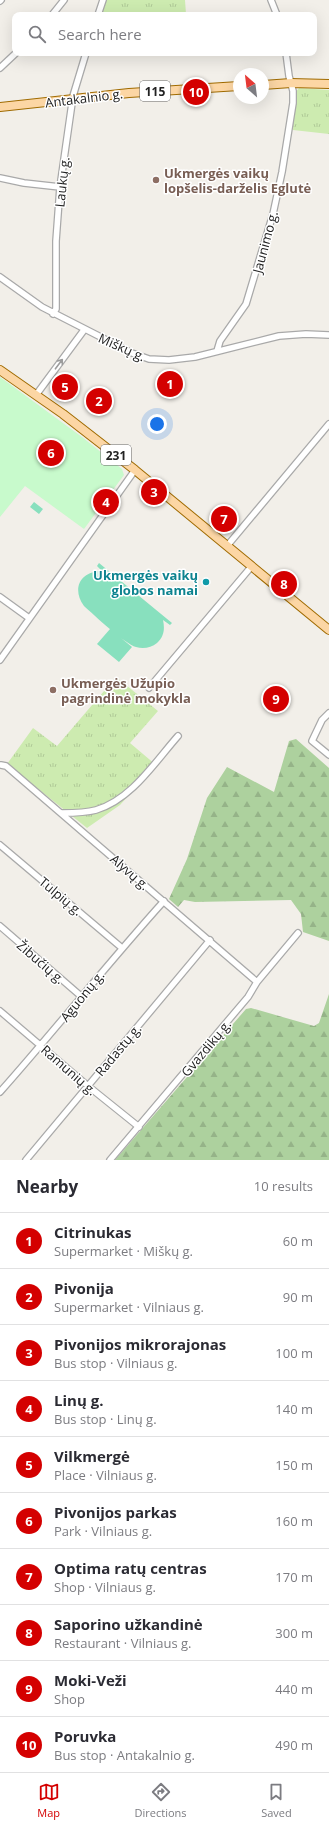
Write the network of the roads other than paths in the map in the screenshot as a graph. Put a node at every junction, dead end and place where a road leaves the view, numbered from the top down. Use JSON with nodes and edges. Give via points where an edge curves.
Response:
{"nodes":[{"id":1,"x":64,"y":0,"type":"edge"},
{"id":2,"x":103,"y":0,"type":"edge"},
{"id":3,"x":271,"y":0,"type":"edge"},
{"id":4,"x":54,"y":12,"type":"edge"},
{"id":5,"x":99,"y":12,"type":"edge"},
{"id":6,"x":276,"y":12,"type":"edge"},
{"id":7,"x":13,"y":56,"type":"edge"},
{"id":8,"x":85,"y":56,"type":"edge"},
{"id":9,"x":286,"y":56,"type":"edge"},
{"id":10,"x":0,"y":68,"type":"edge"},
{"id":11,"x":291,"y":83,"type":"junction"},
{"id":12,"x":329,"y":84,"type":"edge"},
{"id":13,"x":269,"y":85,"type":"edge"},
{"id":14,"x":233,"y":86,"type":"edge"},
{"id":15,"x":72,"y":100,"type":"junction"},
{"id":16,"x":0,"y":108,"type":"edge"},
{"id":17,"x":0,"y":178,"type":"edge"},
{"id":18,"x":60,"y":187,"type":"junction"},
{"id":19,"x":0,"y":277,"type":"edge"},
{"id":20,"x":54,"y":314,"type":"junction"},
{"id":21,"x":84,"y":330,"type":"junction"},
{"id":22,"x":329,"y":335,"type":"edge"},
{"id":23,"x":217,"y":351,"type":"junction"},
{"id":24,"x":0,"y":370,"type":"edge"},
{"id":25,"x":36,"y":395,"type":"junction"},
{"id":26,"x":329,"y":424,"type":"edge"},
{"id":27,"x":135,"y":470,"type":"junction"},
{"id":28,"x":227,"y":546,"type":"junction"},
{"id":29,"x":251,"y":567,"type":"junction"},
{"id":30,"x":0,"y":597,"type":"edge"},
{"id":31,"x":29,"y":618,"type":"junction"},
{"id":32,"x":329,"y":630,"type":"edge"},
{"id":33,"x":0,"y":660,"type":"edge"},
{"id":34,"x":149,"y":688,"type":"dead end"},
{"id":35,"x":329,"y":713,"type":"edge"},
{"id":36,"x":178,"y":736,"type":"dead end"},
{"id":37,"x":329,"y":755,"type":"edge"},
{"id":38,"x":0,"y":767,"type":"edge"},
{"id":39,"x":62,"y":813,"type":"junction"},
{"id":40,"x":0,"y":845,"type":"edge"},
{"id":41,"x":164,"y":901,"type":"junction"},
{"id":42,"x":0,"y":926,"type":"edge"},
{"id":43,"x":298,"y":933,"type":"dead end"},
{"id":44,"x":210,"y":940,"type":"junction"},
{"id":45,"x":122,"y":948,"type":"junction"},
{"id":46,"x":257,"y":982,"type":"junction"},
{"id":47,"x":82,"y":997,"type":"junction"},
{"id":48,"x":0,"y":1011,"type":"edge"},
{"id":49,"x":41,"y":1046,"type":"junction"},
{"id":50,"x":88,"y":1086,"type":"junction"},
{"id":51,"x":0,"y":1092,"type":"edge"},
{"id":52,"x":139,"y":1127,"type":"junction"},
{"id":53,"x":26,"y":1160,"type":"edge"},
{"id":54,"x":110,"y":1160,"type":"edge"}],
"edges":[{"from":1,"to":4,"type":"street"},
{"from":2,"to":5,"type":"street"},
{"from":3,"to":6,"type":"street"},
{"from":7,"to":10,"type":"street"},
{"from":8,"to":15,"type":"street","name":"Laukų g."},
{"from":9,"to":11,"type":"street","name":"Jaunimo g."},
{"from":11,"to":12,"type":"main road"},
{"from":11,"to":13,"type":"main road"},
{"from":11,"to":23,"type":"street","name":"Jaunimo g.","via":[[292,114],[273,214],[246,304],[220,341]]},
{"from":14,"to":15,"type":"main road","name":"Antakalnio g.","number":"115","via":[[129,93]]},
{"from":15,"to":16,"type":"main road","name":"Antakalnio g.","number":"115"},
{"from":15,"to":18,"type":"street","name":"Laukų g."},
{"from":17,"to":18,"type":"street"},
{"from":18,"to":20,"type":"street","name":"Laukų g."},
{"from":19,"to":20,"type":"street","name":"Miškų g."},
{"from":20,"to":21,"type":"street","name":"Miškų g."},
{"from":21,"to":23,"type":"street","name":"Miškų g.","via":[[132,353],[159,360],[188,358]]},
{"from":25,"to":21,"type":"street","one_way":true},
{"from":22,"to":23,"type":"street","name":"Miškų g.","via":[[279,336]]},
{"from":24,"to":25,"type":"main road","number":"231"},
{"from":25,"to":27,"type":"main road","number":"231"},
{"from":26,"to":28,"type":"street"},
{"from":27,"to":28,"type":"main road","number":"231"},
{"from":27,"to":31,"type":"street"},
{"from":28,"to":29,"type":"main road","number":"231"},
{"from":29,"to":32,"type":"main road","number":"231"},
{"from":29,"to":34,"type":"street"},
{"from":30,"to":31,"type":"street"},
{"from":31,"to":33,"type":"street"},
{"from":35,"to":37,"type":"street","via":[[322,720],[312,741]]},
{"from":36,"to":39,"type":"street","via":[[137,783],[117,800],[97,810]]},
{"from":38,"to":39,"type":"street","name":"Alyvų g.","via":[[6,766]]},
{"from":39,"to":41,"type":"street","name":"Alyvų g."},
{"from":40,"to":45,"type":"street","name":"Tulpių g."},
{"from":41,"to":44,"type":"street","name":"Alyvų g."},
{"from":41,"to":45,"type":"street","name":"Aguonų g."},
{"from":42,"to":47,"type":"street","name":"Žibučių g."},
{"from":43,"to":46,"type":"street","name":"Gvazdikų g."},
{"from":44,"to":46,"type":"street","name":"Alyvų g."},
{"from":44,"to":50,"type":"street","name":"Radastų g."},
{"from":45,"to":47,"type":"street","name":"Aguonų g."},
{"from":46,"to":52,"type":"street","name":"Gvazdikų g.","via":[[243,1003]]},
{"from":47,"to":49,"type":"street","name":"Aguonų g."},
{"from":48,"to":49,"type":"street","name":"Ramunių g."},
{"from":49,"to":50,"type":"street","name":"Ramunių g."},
{"from":49,"to":51,"type":"street","name":"Aguonų g."},
{"from":50,"to":52,"type":"street","name":"Ramunių g."},
{"from":50,"to":53,"type":"street","name":"Radastų g."},
{"from":52,"to":54,"type":"street","name":"Gvazdikų g."}]}
